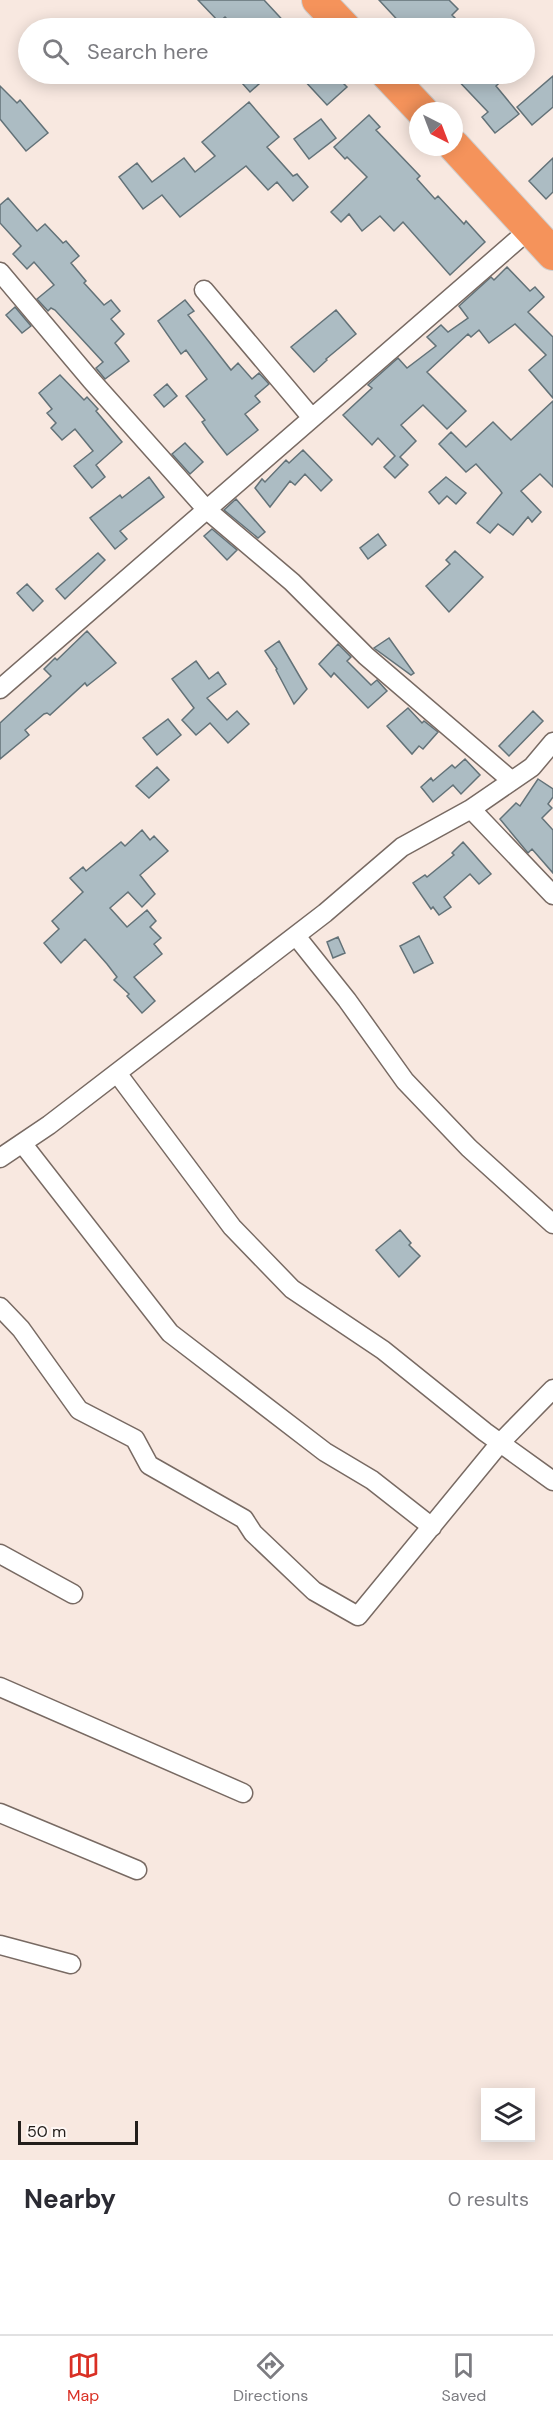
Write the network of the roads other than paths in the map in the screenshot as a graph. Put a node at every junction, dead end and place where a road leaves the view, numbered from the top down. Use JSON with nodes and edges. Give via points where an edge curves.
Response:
{"nodes":[{"id":1,"x":318,"y":0,"type":"edge"},
{"id":2,"x":335,"y":18,"type":"edge"},
{"id":3,"x":396,"y":84,"type":"edge"},
{"id":4,"x":413,"y":102,"type":"edge"},
{"id":5,"x":463,"y":156,"type":"edge"},
{"id":6,"x":531,"y":228,"type":"junction"},
{"id":7,"x":553,"y":254,"type":"edge"},
{"id":8,"x":0,"y":272,"type":"edge"},
{"id":9,"x":204,"y":291,"type":"dead end"},
{"id":10,"x":312,"y":418,"type":"junction"},
{"id":11,"x":207,"y":510,"type":"junction"},
{"id":12,"x":0,"y":689,"type":"edge"},
{"id":13,"x":553,"y":742,"type":"edge"},
{"id":14,"x":513,"y":781,"type":"junction"},
{"id":15,"x":471,"y":809,"type":"junction"},
{"id":16,"x":553,"y":895,"type":"edge"},
{"id":17,"x":296,"y":936,"type":"junction"},
{"id":18,"x":117,"y":1073,"type":"junction"},
{"id":19,"x":22,"y":1143,"type":"junction"},
{"id":20,"x":0,"y":1158,"type":"edge"},
{"id":21,"x":553,"y":1224,"type":"edge"},
{"id":22,"x":0,"y":1307,"type":"edge"},
{"id":23,"x":553,"y":1389,"type":"edge"},
{"id":24,"x":500,"y":1443,"type":"junction"},
{"id":25,"x":553,"y":1481,"type":"edge"},
{"id":26,"x":432,"y":1527,"type":"junction"},
{"id":27,"x":0,"y":1554,"type":"edge"},
{"id":28,"x":73,"y":1594,"type":"dead end"},
{"id":29,"x":0,"y":1687,"type":"edge"},
{"id":30,"x":243,"y":1793,"type":"dead end"},
{"id":31,"x":0,"y":1813,"type":"edge"},
{"id":32,"x":137,"y":1870,"type":"dead end"},
{"id":33,"x":0,"y":1945,"type":"edge"},
{"id":34,"x":71,"y":1964,"type":"dead end"}],
"edges":[{"from":1,"to":2,"type":"highway"},
{"from":3,"to":4,"type":"highway"},
{"from":5,"to":6,"type":"highway"},
{"from":6,"to":7,"type":"highway"},
{"from":6,"to":10,"type":"street"},
{"from":8,"to":11,"type":"street"},
{"from":9,"to":10,"type":"street"},
{"from":10,"to":11,"type":"street"},
{"from":11,"to":12,"type":"street"},
{"from":11,"to":14,"type":"street","via":[[292,582],[366,656]]},
{"from":13,"to":14,"type":"street","via":[[532,767]]},
{"from":14,"to":15,"type":"street"},
{"from":15,"to":16,"type":"street"},
{"from":15,"to":17,"type":"street","via":[[402,847]]},
{"from":17,"to":18,"type":"street"},
{"from":17,"to":21,"type":"street","via":[[405,1081],[469,1148]]},
{"from":18,"to":19,"type":"street"},
{"from":18,"to":24,"type":"street","via":[[232,1227],[291,1289],[383,1350]]},
{"from":19,"to":20,"type":"street"},
{"from":19,"to":26,"type":"street","via":[[170,1333],[325,1452],[372,1480]]},
{"from":22,"to":26,"type":"street","via":[[21,1329],[79,1410],[135,1439],[149,1465],[244,1519],[253,1533],[314,1591],[358,1616]]},
{"from":23,"to":24,"type":"street"},
{"from":24,"to":25,"type":"street"},
{"from":24,"to":26,"type":"street"},
{"from":27,"to":28,"type":"street"},
{"from":29,"to":30,"type":"street"},
{"from":31,"to":32,"type":"street"},
{"from":33,"to":34,"type":"street"}]}
